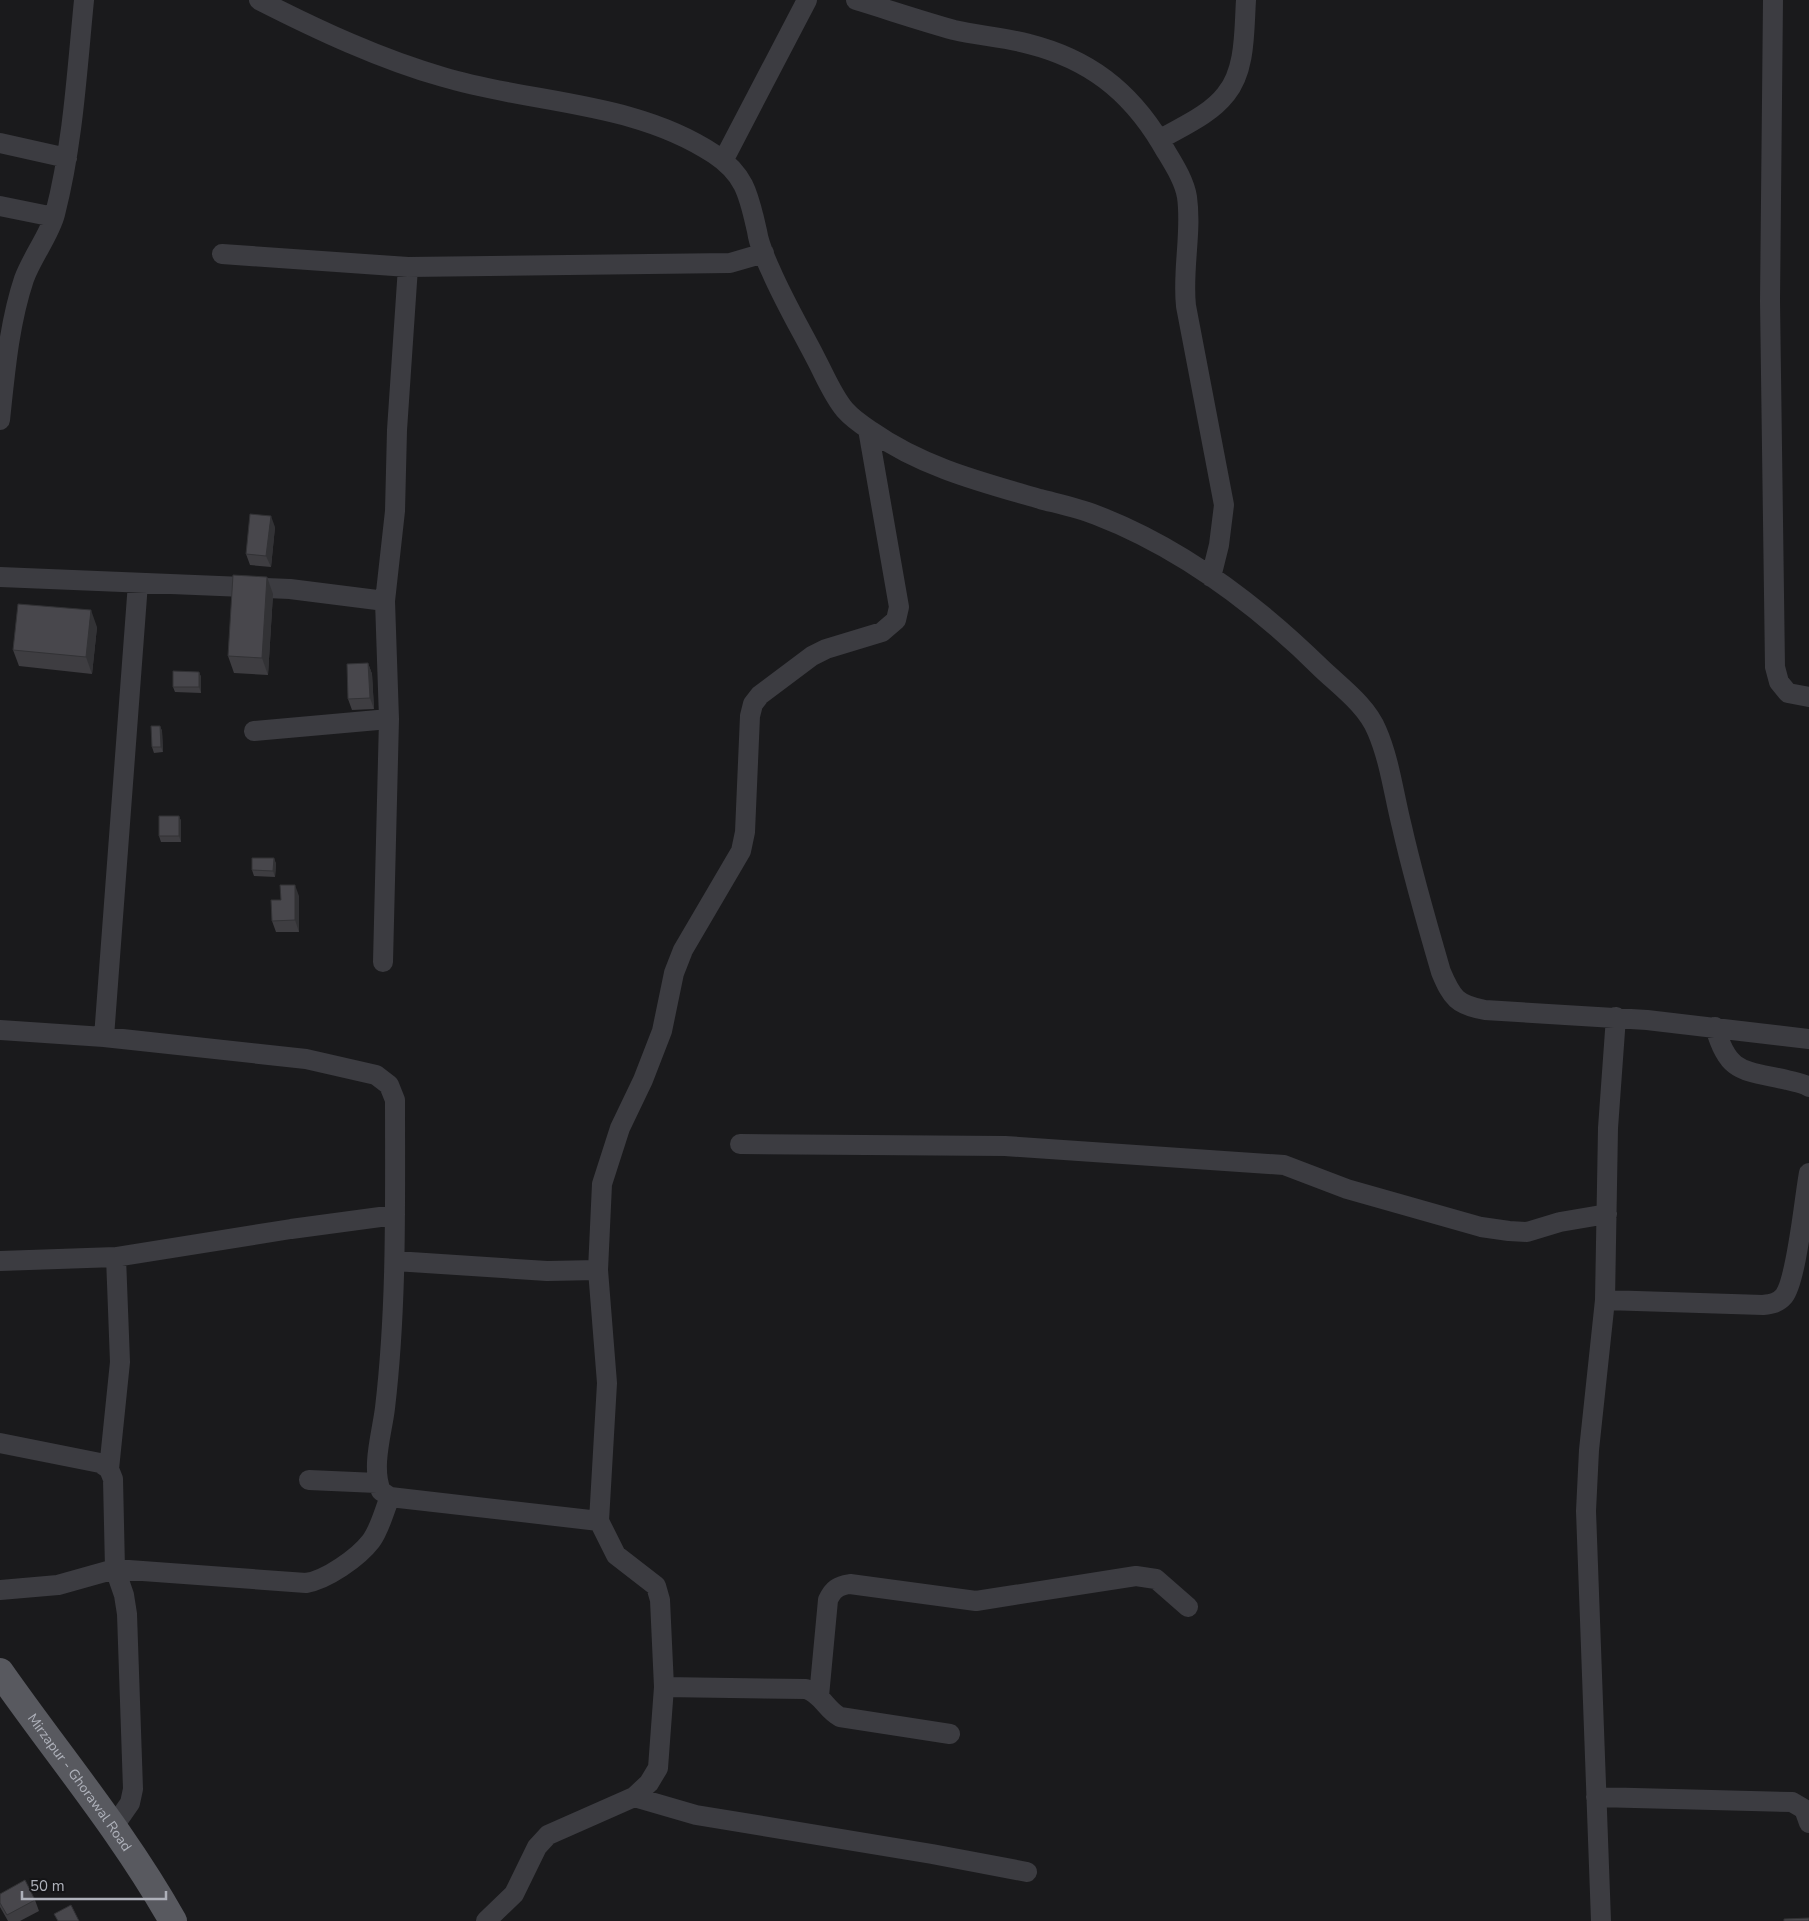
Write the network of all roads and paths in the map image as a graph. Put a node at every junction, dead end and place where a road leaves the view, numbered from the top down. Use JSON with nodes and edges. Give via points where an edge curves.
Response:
{"nodes":[{"id":1,"x":84,"y":0,"type":"edge"},
{"id":2,"x":259,"y":0,"type":"edge"},
{"id":3,"x":807,"y":0,"type":"edge"},
{"id":4,"x":856,"y":0,"type":"edge"},
{"id":5,"x":1246,"y":0,"type":"edge"},
{"id":6,"x":1773,"y":0,"type":"edge"},
{"id":7,"x":1159,"y":140,"type":"junction"},
{"id":8,"x":0,"y":143,"type":"edge"},
{"id":9,"x":67,"y":158,"type":"junction"},
{"id":10,"x":723,"y":161,"type":"junction"},
{"id":11,"x":0,"y":206,"type":"edge"},
{"id":12,"x":54,"y":216,"type":"junction"},
{"id":13,"x":764,"y":253,"type":"junction"},
{"id":14,"x":222,"y":254,"type":"dead end"},
{"id":15,"x":408,"y":267,"type":"junction"},
{"id":16,"x":0,"y":420,"type":"edge"},
{"id":17,"x":868,"y":428,"type":"junction"},
{"id":18,"x":1211,"y":576,"type":"junction"},
{"id":19,"x":0,"y":577,"type":"edge"},
{"id":20,"x":138,"y":583,"type":"junction"},
{"id":21,"x":385,"y":601,"type":"junction"},
{"id":22,"x":1809,"y":697,"type":"edge"},
{"id":23,"x":389,"y":719,"type":"junction"},
{"id":24,"x":254,"y":731,"type":"dead end"},
{"id":25,"x":382,"y":962,"type":"dead end"},
{"id":26,"x":1616,"y":1017,"type":"junction"},
{"id":27,"x":1715,"y":1027,"type":"junction"},
{"id":28,"x":0,"y":1030,"type":"edge"},
{"id":29,"x":104,"y":1037,"type":"junction"},
{"id":30,"x":1809,"y":1039,"type":"edge"},
{"id":31,"x":1809,"y":1087,"type":"edge"},
{"id":32,"x":740,"y":1144,"type":"dead end"},
{"id":33,"x":1809,"y":1173,"type":"edge"},
{"id":34,"x":1606,"y":1214,"type":"junction"},
{"id":35,"x":395,"y":1215,"type":"junction"},
{"id":36,"x":116,"y":1257,"type":"junction"},
{"id":37,"x":0,"y":1260,"type":"edge"},
{"id":38,"x":395,"y":1261,"type":"junction"},
{"id":39,"x":598,"y":1270,"type":"junction"},
{"id":40,"x":1605,"y":1300,"type":"junction"},
{"id":41,"x":0,"y":1443,"type":"edge"},
{"id":42,"x":109,"y":1469,"type":"junction"},
{"id":43,"x":309,"y":1480,"type":"dead end"},
{"id":44,"x":384,"y":1490,"type":"junction"},
{"id":45,"x":599,"y":1521,"type":"junction"},
{"id":46,"x":115,"y":1569,"type":"junction"},
{"id":47,"x":0,"y":1590,"type":"edge"},
{"id":48,"x":1188,"y":1607,"type":"dead end"},
{"id":49,"x":0,"y":1672,"type":"edge"},
{"id":50,"x":664,"y":1686,"type":"junction"},
{"id":51,"x":819,"y":1696,"type":"junction"},
{"id":52,"x":950,"y":1734,"type":"dead end"},
{"id":53,"x":634,"y":1797,"type":"junction"},
{"id":54,"x":1596,"y":1797,"type":"junction"},
{"id":55,"x":1809,"y":1823,"type":"edge"},
{"id":56,"x":114,"y":1826,"type":"junction"},
{"id":57,"x":1027,"y":1872,"type":"dead end"},
{"id":58,"x":173,"y":1921,"type":"edge"},
{"id":59,"x":486,"y":1921,"type":"edge"},
{"id":60,"x":1601,"y":1921,"type":"edge"}],
"edges":[{"from":1,"to":9,"type":"street"},
{"from":2,"to":10,"type":"street","via":[[417,69],[643,121],[683,137]]},
{"from":3,"to":10,"type":"street"},
{"from":4,"to":7,"type":"street","via":[[953,30],[1029,44],[1080,61],[1126,98],[1145,118]]},
{"from":5,"to":7,"type":"street","via":[[1239,67],[1230,89],[1213,107]]},
{"from":6,"to":22,"type":"street","via":[[1770,301],[1776,667],[1779,682],[1788,693]]},
{"from":7,"to":18,"type":"street","via":[[1179,175],[1186,195],[1185,299],[1224,505]]},
{"from":8,"to":9,"type":"street"},
{"from":9,"to":12,"type":"street"},
{"from":10,"to":13,"type":"street","via":[[740,176],[745,187]]},
{"from":11,"to":12,"type":"street"},
{"from":12,"to":16,"type":"street","via":[[31,259],[23,282],[6,358]]},
{"from":13,"to":15,"type":"street","via":[[730,263]]},
{"from":13,"to":17,"type":"street","via":[[785,302],[836,396],[845,410]]},
{"from":14,"to":15,"type":"street"},
{"from":15,"to":21,"type":"street","via":[[395,511]]},
{"from":17,"to":18,"type":"street","via":[[901,450],[934,465],[1108,520]]},
{"from":17,"to":39,"type":"street","via":[[899,608],[896,620],[882,632],[812,656],[760,695],[753,704],[741,851],[683,950],[674,973],[662,1031],[620,1128],[602,1184]]},
{"from":18,"to":26,"type":"street","via":[[1304,650],[1357,702],[1376,727],[1430,936],[1441,972],[1456,1000],[1467,1007],[1485,1010]]},
{"from":19,"to":20,"type":"street"},
{"from":20,"to":21,"type":"street","via":[[290,589]]},
{"from":20,"to":29,"type":"street"},
{"from":21,"to":23,"type":"street"},
{"from":23,"to":24,"type":"street"},
{"from":23,"to":25,"type":"street"},
{"from":26,"to":27,"type":"street"},
{"from":26,"to":34,"type":"street","via":[[1610,1080]]},
{"from":27,"to":30,"type":"street"},
{"from":27,"to":31,"type":"street","via":[[1721,1049],[1735,1065]]},
{"from":28,"to":29,"type":"street"},
{"from":29,"to":35,"type":"street","via":[[306,1059],[376,1074],[389,1085],[394,1100]]},
{"from":32,"to":34,"type":"street","via":[[1005,1146],[1284,1165],[1348,1189],[1509,1232],[1527,1232]]},
{"from":33,"to":40,"type":"street","via":[[1793,1273],[1779,1301],[1763,1305]]},
{"from":34,"to":40,"type":"street"},
{"from":35,"to":36,"type":"street"},
{"from":35,"to":38,"type":"street"},
{"from":36,"to":37,"type":"street"},
{"from":36,"to":42,"type":"street","via":[[120,1362]]},
{"from":38,"to":39,"type":"street","via":[[547,1271]]},
{"from":38,"to":44,"type":"street","via":[[386,1394]]},
{"from":39,"to":45,"type":"street","via":[[607,1383]]},
{"from":40,"to":54,"type":"street","via":[[1586,1510]]},
{"from":41,"to":42,"type":"street","via":[[91,1460]]},
{"from":42,"to":46,"type":"street","via":[[113,1479]]},
{"from":43,"to":44,"type":"street"},
{"from":44,"to":45,"type":"street"},
{"from":44,"to":46,"type":"street","via":[[372,1540],[318,1581],[306,1583]]},
{"from":45,"to":50,"type":"street","via":[[616,1555],[656,1586],[660,1600]]},
{"from":46,"to":47,"type":"street","via":[[58,1585]]},
{"from":46,"to":56,"type":"street","via":[[127,1614],[133,1779],[130,1803]]},
{"from":48,"to":51,"type":"street","via":[[1156,1579],[1136,1576],[976,1601],[850,1584],[839,1586],[828,1600]]},
{"from":49,"to":56,"type":"main road","name":"Mirzapur - Ghorawal Road"},
{"from":50,"to":51,"type":"street","via":[[806,1689]]},
{"from":50,"to":53,"type":"street","via":[[658,1768]]},
{"from":51,"to":52,"type":"street","via":[[832,1713],[840,1717]]},
{"from":53,"to":57,"type":"street","via":[[696,1815]]},
{"from":53,"to":59,"type":"street","via":[[548,1835],[537,1847],[514,1894]]},
{"from":54,"to":55,"type":"street","via":[[1792,1802],[1804,1809]]},
{"from":54,"to":60,"type":"street"},
{"from":56,"to":58,"type":"main road","name":"Mirzapur - Ghorawal Road"}]}
